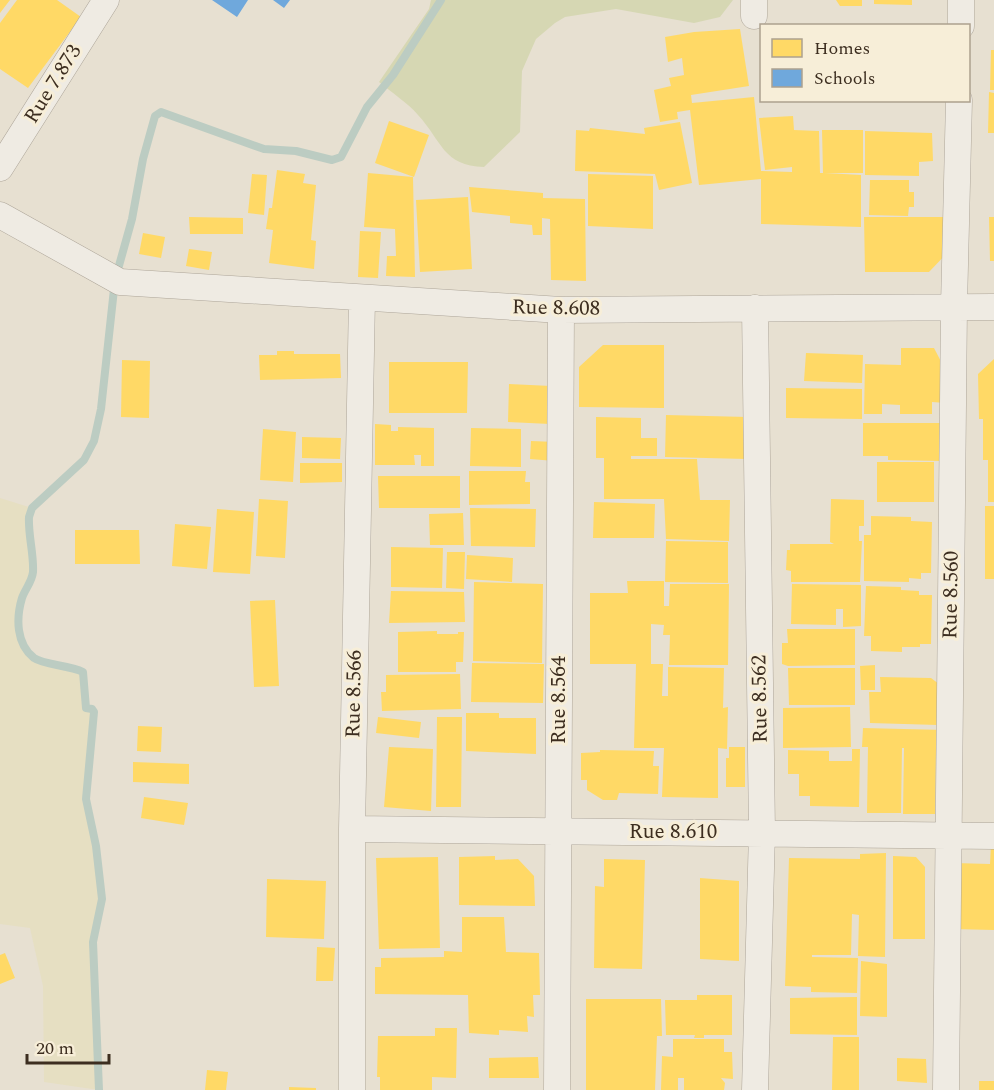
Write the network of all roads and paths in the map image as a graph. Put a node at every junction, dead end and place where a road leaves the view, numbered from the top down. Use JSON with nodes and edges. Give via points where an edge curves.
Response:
{"nodes":[{"id":1,"x":106,"y":0,"type":"edge"},
{"id":2,"x":961,"y":0,"type":"edge"},
{"id":3,"x":961,"y":24,"type":"edge"},
{"id":4,"x":959,"y":102,"type":"edge"},
{"id":5,"x":0,"y":168,"type":"edge"},
{"id":6,"x":0,"y":215,"type":"edge"},
{"id":7,"x":362,"y":298,"type":"junction"},
{"id":8,"x":954,"y":306,"type":"junction"},
{"id":9,"x":994,"y":307,"type":"edge"},
{"id":10,"x":755,"y":308,"type":"junction"},
{"id":11,"x":561,"y":310,"type":"junction"},
{"id":12,"x":352,"y":829,"type":"junction"},
{"id":13,"x":559,"y":831,"type":"junction"},
{"id":14,"x":762,"y":832,"type":"junction"},
{"id":15,"x":948,"y":835,"type":"junction"},
{"id":16,"x":994,"y":836,"type":"edge"},
{"id":17,"x":352,"y":1090,"type":"edge"},
{"id":18,"x":557,"y":1090,"type":"edge"},
{"id":19,"x":755,"y":1090,"type":"edge"},
{"id":20,"x":946,"y":1090,"type":"edge"}],
"edges":[{"from":1,"to":5,"type":"street","name":"Rue 7.873"},
{"from":2,"to":3,"type":"street"},
{"from":4,"to":8,"type":"street","name":"Rue 8.560"},
{"from":6,"to":7,"type":"street","name":"Rue 8.608","via":[[114,279]]},
{"from":7,"to":11,"type":"street","name":"Rue 8.608"},
{"from":7,"to":12,"type":"street","name":"Rue 8.566"},
{"from":8,"to":9,"type":"street","name":"Rue 8.608"},
{"from":8,"to":10,"type":"street","name":"Rue 8.608"},
{"from":8,"to":15,"type":"street","name":"Rue 8.560"},
{"from":10,"to":11,"type":"street","name":"Rue 8.608"},
{"from":10,"to":14,"type":"street","name":"Rue 8.562"},
{"from":11,"to":13,"type":"street","name":"Rue 8.564"},
{"from":12,"to":13,"type":"street","name":"Rue 8.610"},
{"from":12,"to":17,"type":"street","name":"Rue 8.566"},
{"from":13,"to":14,"type":"street","name":"Rue 8.610"},
{"from":13,"to":18,"type":"street","name":"Rue 8.564"},
{"from":14,"to":15,"type":"street","name":"Rue 8.610"},
{"from":14,"to":19,"type":"street","name":"Rue 8.562"},
{"from":15,"to":16,"type":"street","name":"Rue 8.610"},
{"from":15,"to":20,"type":"street","name":"Rue 8.560"}]}
